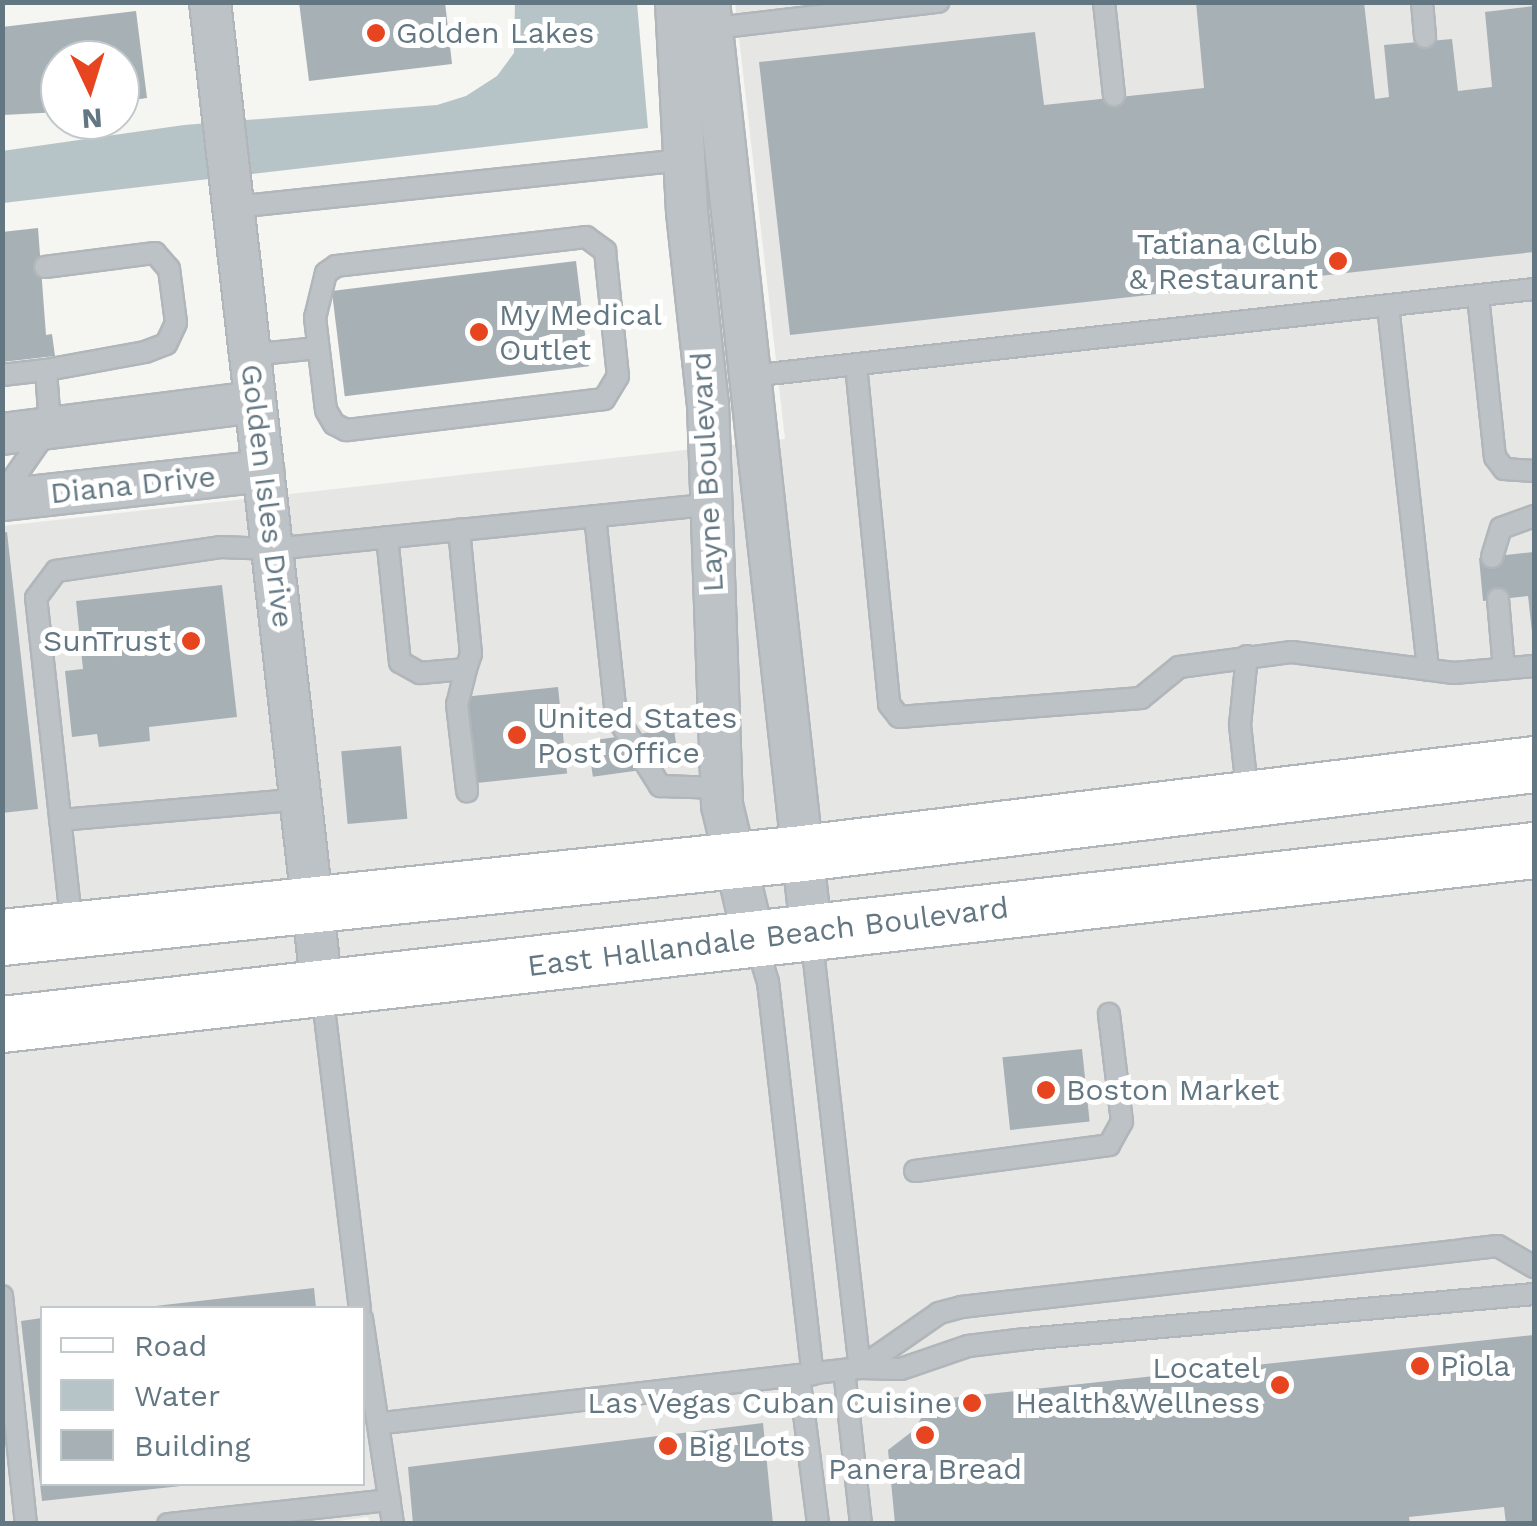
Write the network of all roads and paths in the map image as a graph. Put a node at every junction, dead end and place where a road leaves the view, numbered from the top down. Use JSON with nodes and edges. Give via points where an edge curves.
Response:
{"nodes":[{"id":1,"x":210,"y":2,"type":"edge"},
{"id":2,"x":938,"y":2,"type":"edge"},
{"id":3,"x":1104,"y":2,"type":"edge"},
{"id":4,"x":1422,"y":2,"type":"edge"},
{"id":5,"x":694,"y":16,"type":"edge"},
{"id":6,"x":1426,"y":38,"type":"dead end"},
{"id":7,"x":1114,"y":95,"type":"dead end"},
{"id":8,"x":726,"y":155,"type":"junction"},
{"id":9,"x":686,"y":159,"type":"junction"},
{"id":10,"x":234,"y":196,"type":"junction"},
{"id":11,"x":45,"y":267,"type":"dead end"},
{"id":12,"x":1534,"y":289,"type":"edge"},
{"id":13,"x":1478,"y":296,"type":"junction"},
{"id":14,"x":1388,"y":306,"type":"junction"},
{"id":15,"x":318,"y":348,"type":"junction"},
{"id":16,"x":250,"y":355,"type":"junction"},
{"id":17,"x":856,"y":365,"type":"junction"},
{"id":18,"x":46,"y":370,"type":"junction"},
{"id":19,"x":2,"y":374,"type":"edge"},
{"id":20,"x":752,"y":388,"type":"junction"},
{"id":21,"x":254,"y":402,"type":"junction"},
{"id":22,"x":708,"y":404,"type":"junction"},
{"id":23,"x":50,"y":426,"type":"junction"},
{"id":24,"x":2,"y":434,"type":"edge"},
{"id":25,"x":263,"y":471,"type":"junction"},
{"id":26,"x":1534,"y":472,"type":"edge"},
{"id":27,"x":2,"y":497,"type":"edge"},
{"id":28,"x":714,"y":504,"type":"junction"},
{"id":29,"x":596,"y":516,"type":"junction"},
{"id":30,"x":1534,"y":516,"type":"edge"},
{"id":31,"x":460,"y":530,"type":"junction"},
{"id":32,"x":388,"y":538,"type":"junction"},
{"id":33,"x":273,"y":549,"type":"junction"},
{"id":34,"x":1492,"y":556,"type":"dead end"},
{"id":35,"x":1498,"y":599,"type":"dead end"},
{"id":36,"x":1247,"y":656,"type":"junction"},
{"id":37,"x":1534,"y":666,"type":"edge"},
{"id":38,"x":466,"y":669,"type":"junction"},
{"id":39,"x":1428,"y":670,"type":"junction"},
{"id":40,"x":1504,"y":670,"type":"junction"},
{"id":41,"x":1534,"y":764,"type":"edge"},
{"id":42,"x":721,"y":788,"type":"junction"},
{"id":43,"x":466,"y":791,"type":"dead end"},
{"id":44,"x":304,"y":799,"type":"junction"},
{"id":45,"x":1248,"y":800,"type":"junction"},
{"id":46,"x":60,"y":820,"type":"junction"},
{"id":47,"x":1534,"y":850,"type":"edge"},
{"id":48,"x":802,"y":853,"type":"junction"},
{"id":49,"x":736,"y":861,"type":"junction"},
{"id":50,"x":314,"y":903,"type":"junction"},
{"id":51,"x":72,"y":930,"type":"junction"},
{"id":52,"x":811,"y":931,"type":"junction"},
{"id":53,"x":2,"y":937,"type":"edge"},
{"id":54,"x":754,"y":938,"type":"junction"},
{"id":55,"x":322,"y":989,"type":"junction"},
{"id":56,"x":1109,"y":1014,"type":"dead end"},
{"id":57,"x":2,"y":1024,"type":"edge"},
{"id":58,"x":915,"y":1171,"type":"dead end"},
{"id":59,"x":1534,"y":1267,"type":"edge"},
{"id":60,"x":1534,"y":1294,"type":"edge"},
{"id":61,"x":2,"y":1296,"type":"edge"},
{"id":62,"x":360,"y":1306,"type":"edge"},
{"id":63,"x":365,"y":1334,"type":"edge"},
{"id":64,"x":852,"y":1369,"type":"junction"},
{"id":65,"x":806,"y":1374,"type":"junction"},
{"id":66,"x":382,"y":1422,"type":"junction"},
{"id":67,"x":390,"y":1500,"type":"junction"},
{"id":68,"x":26,"y":1524,"type":"edge"},
{"id":69,"x":168,"y":1524,"type":"edge"},
{"id":70,"x":393,"y":1524,"type":"edge"},
{"id":71,"x":818,"y":1524,"type":"edge"},
{"id":72,"x":861,"y":1524,"type":"edge"}],
"edges":[{"from":1,"to":10,"type":"street","name":"Golden Isles Drive"},
{"from":2,"to":5,"type":"lane"},
{"from":3,"to":7,"type":"lane"},
{"from":4,"to":6,"type":"lane"},
{"from":5,"to":8,"type":"street","name":"Layne Boulevard"},
{"from":5,"to":9,"type":"street","name":"Layne Boulevard"},
{"from":8,"to":9,"type":"lane"},
{"from":8,"to":20,"type":"street","name":"Layne Boulevard"},
{"from":9,"to":10,"type":"lane"},
{"from":9,"to":22,"type":"street","name":"Layne Boulevard"},
{"from":10,"to":16,"type":"street","name":"Golden Isles Drive"},
{"from":11,"to":18,"type":"lane","via":[[155,254],[170,269],[176,323],[166,344],[144,352]]},
{"from":12,"to":13,"type":"lane"},
{"from":13,"to":14,"type":"lane"},
{"from":13,"to":26,"type":"lane","via":[[1495,457],[1504,469]]},
{"from":14,"to":17,"type":"lane"},
{"from":14,"to":39,"type":"lane"},
{"from":15,"to":15,"type":"lane","via":[[320,284],[336,266],[586,237],[605,251],[618,376],[604,399],[346,430],[326,410]]},
{"from":15,"to":16,"type":"lane"},
{"from":16,"to":21,"type":"street","name":"Golden Isles Drive"},
{"from":17,"to":20,"type":"lane"},
{"from":17,"to":36,"type":"lane","via":[[889,704],[899,717],[1141,698],[1179,667]]},
{"from":18,"to":19,"type":"lane"},
{"from":18,"to":23,"type":"lane"},
{"from":20,"to":22,"type":"lane"},
{"from":20,"to":48,"type":"street","name":"Layne Boulevard"},
{"from":21,"to":23,"type":"street"},
{"from":21,"to":25,"type":"street","name":"Golden Isles Drive"},
{"from":22,"to":28,"type":"street","name":"Layne Boulevard"},
{"from":23,"to":24,"type":"street"},
{"from":23,"to":27,"type":"lane"},
{"from":25,"to":27,"type":"street","name":"Diana Drive"},
{"from":25,"to":33,"type":"street","name":"Golden Isles Drive"},
{"from":28,"to":29,"type":"lane"},
{"from":28,"to":42,"type":"street","name":"Layne Boulevard"},
{"from":29,"to":31,"type":"lane"},
{"from":29,"to":42,"type":"lane","via":[[616,716],[660,786]]},
{"from":30,"to":34,"type":"lane","via":[[1501,528]]},
{"from":31,"to":32,"type":"lane"},
{"from":31,"to":38,"type":"lane","via":[[471,654]]},
{"from":32,"to":33,"type":"lane"},
{"from":32,"to":38,"type":"lane","via":[[400,662],[420,673]]},
{"from":33,"to":44,"type":"street","name":"Golden Isles Drive"},
{"from":33,"to":46,"type":"lane","via":[[220,547],[72,564],[44,582],[36,598]]},
{"from":35,"to":40,"type":"lane"},
{"from":36,"to":39,"type":"lane","via":[[1334,655]]},
{"from":36,"to":45,"type":"lane","via":[[1240,725]]},
{"from":37,"to":40,"type":"lane"},
{"from":38,"to":43,"type":"lane","via":[[457,704]]},
{"from":39,"to":40,"type":"lane"},
{"from":41,"to":45,"type":"main road"},
{"from":42,"to":49,"type":"street","name":"Layne Boulevard"},
{"from":44,"to":46,"type":"lane"},
{"from":44,"to":50,"type":"street","name":"Golden Isles Drive"},
{"from":45,"to":48,"type":"main road"},
{"from":46,"to":51,"type":"lane"},
{"from":47,"to":52,"type":"main road","name":"East Hallandale Beach Boulevard"},
{"from":48,"to":49,"type":"main road"},
{"from":48,"to":52,"type":"street","name":"Layne Boulevard"},
{"from":49,"to":50,"type":"main road"},
{"from":49,"to":54,"type":"street","name":"Layne Boulevard"},
{"from":50,"to":51,"type":"main road"},
{"from":50,"to":55,"type":"street","name":"Golden Isles Drive"},
{"from":51,"to":53,"type":"main road"},
{"from":52,"to":54,"type":"main road","name":"East Hallandale Beach Boulevard"},
{"from":52,"to":64,"type":"lane"},
{"from":54,"to":55,"type":"main road","name":"East Hallandale Beach Boulevard"},
{"from":54,"to":65,"type":"lane","via":[[768,982]]},
{"from":55,"to":57,"type":"main road","name":"East Hallandale Beach Boulevard"},
{"from":55,"to":62,"type":"lane"},
{"from":56,"to":58,"type":"lane","via":[[1122,1122],[1110,1146]]},
{"from":59,"to":64,"type":"lane","via":[[1498,1246],[961,1307],[939,1312]]},
{"from":60,"to":64,"type":"lane","via":[[1026,1339],[968,1346],[920,1366]]},
{"from":61,"to":68,"type":"lane"},
{"from":63,"to":66,"type":"lane"},
{"from":64,"to":65,"type":"lane"},
{"from":64,"to":72,"type":"lane"},
{"from":65,"to":66,"type":"lane"},
{"from":65,"to":71,"type":"lane"},
{"from":66,"to":67,"type":"lane"},
{"from":67,"to":69,"type":"lane"},
{"from":67,"to":70,"type":"lane"}]}
